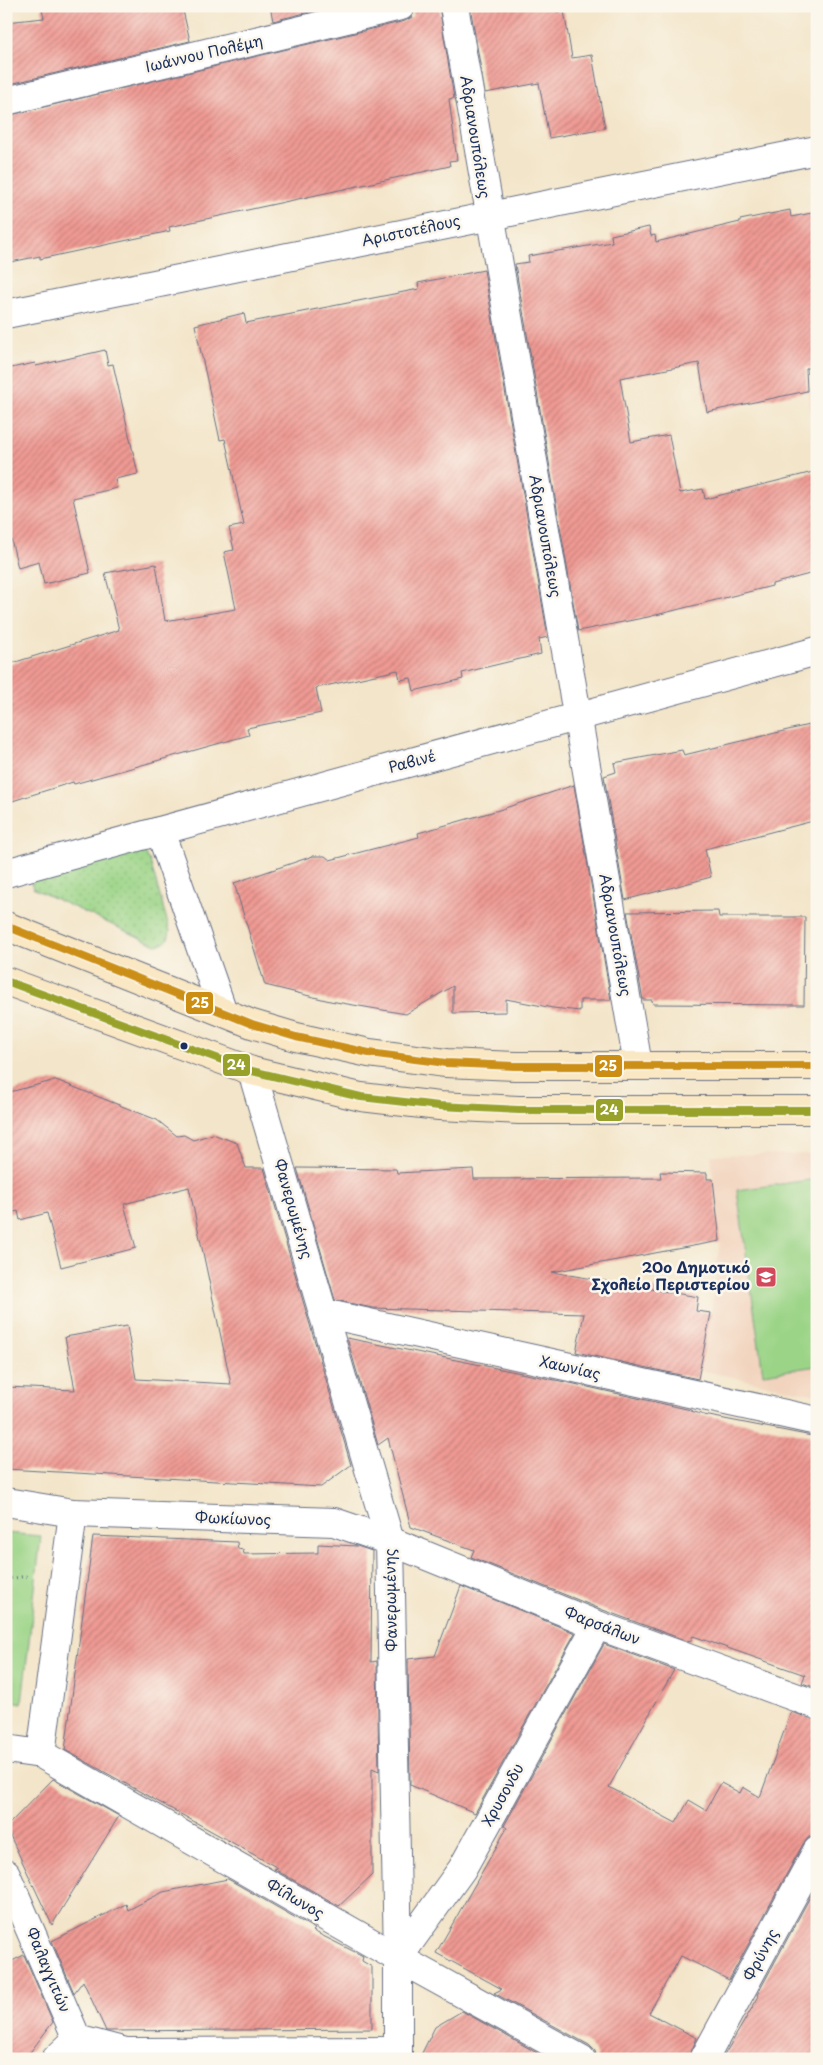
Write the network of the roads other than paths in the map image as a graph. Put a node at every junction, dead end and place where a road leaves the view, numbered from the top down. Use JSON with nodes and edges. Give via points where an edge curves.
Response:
{"nodes":[{"id":1,"x":402,"y":6,"type":"edge"},
{"id":2,"x":454,"y":6,"type":"edge"},
{"id":3,"x":6,"y":101,"type":"edge"},
{"id":4,"x":817,"y":150,"type":"edge"},
{"id":5,"x":488,"y":215,"type":"junction"},
{"id":6,"x":6,"y":314,"type":"edge"},
{"id":7,"x":817,"y":652,"type":"edge"},
{"id":8,"x":576,"y":717,"type":"junction"},
{"id":9,"x":160,"y":831,"type":"junction"},
{"id":10,"x":6,"y":873,"type":"edge"},
{"id":11,"x":6,"y":926,"type":"edge"},
{"id":12,"x":6,"y":981,"type":"edge"},
{"id":13,"x":224,"y":1012,"type":"junction"},
{"id":14,"x":638,"y":1065,"type":"junction"},
{"id":15,"x":817,"y":1066,"type":"edge"},
{"id":16,"x":252,"y":1071,"type":"junction"},
{"id":17,"x":817,"y":1110,"type":"edge"},
{"id":18,"x":323,"y":1313,"type":"junction"},
{"id":19,"x":817,"y":1421,"type":"edge"},
{"id":20,"x":6,"y":1502,"type":"edge"},
{"id":21,"x":73,"y":1513,"type":"junction"},
{"id":22,"x":390,"y":1541,"type":"junction"},
{"id":23,"x":597,"y":1625,"type":"junction"},
{"id":24,"x":817,"y":1705,"type":"edge"},
{"id":25,"x":6,"y":1749,"type":"edge"},
{"id":26,"x":40,"y":1754,"type":"junction"},
{"id":27,"x":817,"y":1851,"type":"edge"},
{"id":28,"x":6,"y":1874,"type":"edge"},
{"id":29,"x":398,"y":1958,"type":"junction"},
{"id":30,"x":77,"y":2039,"type":"junction"},
{"id":31,"x":398,"y":2055,"type":"edge"},
{"id":32,"x":56,"y":2059,"type":"edge"},
{"id":33,"x":581,"y":2059,"type":"edge"},
{"id":34,"x":704,"y":2059,"type":"edge"}],
"edges":[{"from":1,"to":3,"type":"street","name":"Ιωάννου Πολέμη"},
{"from":2,"to":5,"type":"street","name":"Αδριανουπόλεως"},
{"from":4,"to":5,"type":"street","name":"Αριστοτέλους"},
{"from":5,"to":6,"type":"street","name":"Αριστοτέλους"},
{"from":5,"to":8,"type":"street","name":"Αδριανουπόλεως"},
{"from":7,"to":8,"type":"street","name":"Ραβινέ"},
{"from":8,"to":9,"type":"street","name":"Ραβινέ"},
{"from":8,"to":14,"type":"street","name":"Αδριανουπόλεως"},
{"from":9,"to":10,"type":"street","name":"Ραβινέ"},
{"from":9,"to":13,"type":"street"},
{"from":11,"to":13,"type":"main road"},
{"from":12,"to":16,"type":"main road"},
{"from":13,"to":14,"type":"main road","via":[[296,1038],[379,1055],[446,1063],[515,1066]]},
{"from":14,"to":15,"type":"main road"},
{"from":16,"to":17,"type":"main road","via":[[361,1097],[439,1106],[652,1112]]},
{"from":16,"to":18,"type":"street","name":"Φανερωμένης"},
{"from":18,"to":19,"type":"street","name":"Χαωνίας"},
{"from":18,"to":22,"type":"street","name":"Φανερωμένης"},
{"from":20,"to":21,"type":"street","name":"Φωκίωνος"},
{"from":21,"to":22,"type":"street","name":"Φωκίωνος","via":[[334,1522]]},
{"from":21,"to":26,"type":"street"},
{"from":22,"to":23,"type":"street","name":"Φαρσάλων"},
{"from":22,"to":29,"type":"street","name":"Φανερωμένης"},
{"from":23,"to":24,"type":"street","name":"Φαρσάλων"},
{"from":23,"to":29,"type":"street","name":"Χρυσονδυ","via":[[462,1869]]},
{"from":25,"to":26,"type":"street","name":"Φίλωνος"},
{"from":26,"to":29,"type":"street","name":"Φίλωνος"},
{"from":27,"to":34,"type":"street","name":"Φρύνης"},
{"from":28,"to":30,"type":"street","name":"Φαλαγγιτών"},
{"from":29,"to":31,"type":"street","name":"Φανερωμένης"},
{"from":29,"to":33,"type":"street","name":"Φίλωνος"},
{"from":30,"to":31,"type":"street","via":[[126,2052]]},
{"from":30,"to":32,"type":"street"}]}
